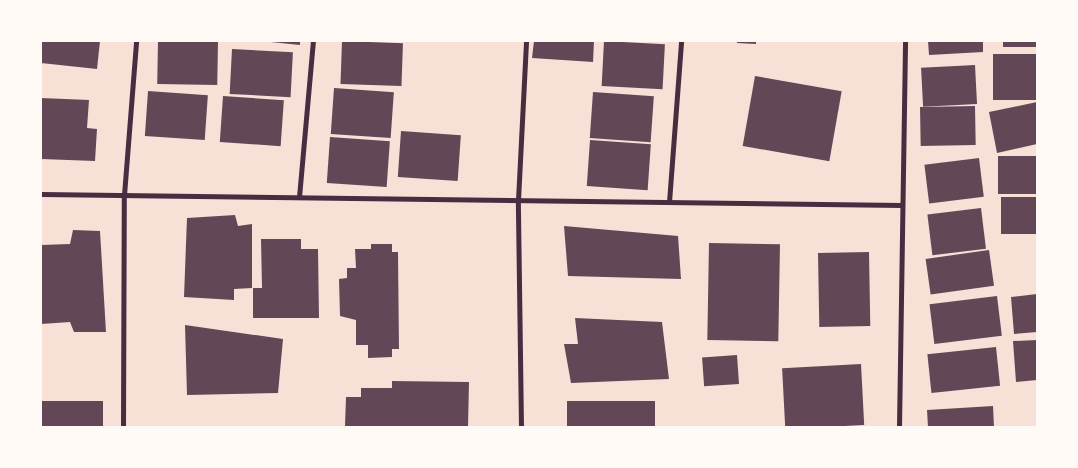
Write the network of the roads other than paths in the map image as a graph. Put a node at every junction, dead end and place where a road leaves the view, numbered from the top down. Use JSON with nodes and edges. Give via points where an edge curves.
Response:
{"nodes":[{"id":1,"x":136,"y":41,"type":"edge"},
{"id":2,"x":313,"y":41,"type":"edge"},
{"id":3,"x":526,"y":41,"type":"edge"},
{"id":4,"x":680,"y":41,"type":"edge"},
{"id":5,"x":905,"y":41,"type":"edge"},
{"id":6,"x":41,"y":194,"type":"edge"},
{"id":7,"x":124,"y":195,"type":"junction"},
{"id":8,"x":299,"y":197,"type":"junction"},
{"id":9,"x":518,"y":200,"type":"junction"},
{"id":10,"x":670,"y":202,"type":"junction"},
{"id":11,"x":902,"y":205,"type":"junction"},
{"id":12,"x":123,"y":427,"type":"edge"},
{"id":13,"x":521,"y":427,"type":"edge"},
{"id":14,"x":899,"y":427,"type":"edge"}],
"edges":[{"from":1,"to":7,"type":"street"},
{"from":2,"to":8,"type":"street"},
{"from":3,"to":9,"type":"street"},
{"from":4,"to":10,"type":"street"},
{"from":5,"to":11,"type":"street"},
{"from":6,"to":7,"type":"street"},
{"from":7,"to":8,"type":"street"},
{"from":7,"to":12,"type":"street"},
{"from":8,"to":9,"type":"street"},
{"from":9,"to":10,"type":"street"},
{"from":9,"to":13,"type":"street"},
{"from":10,"to":11,"type":"street"},
{"from":11,"to":14,"type":"street"}]}
